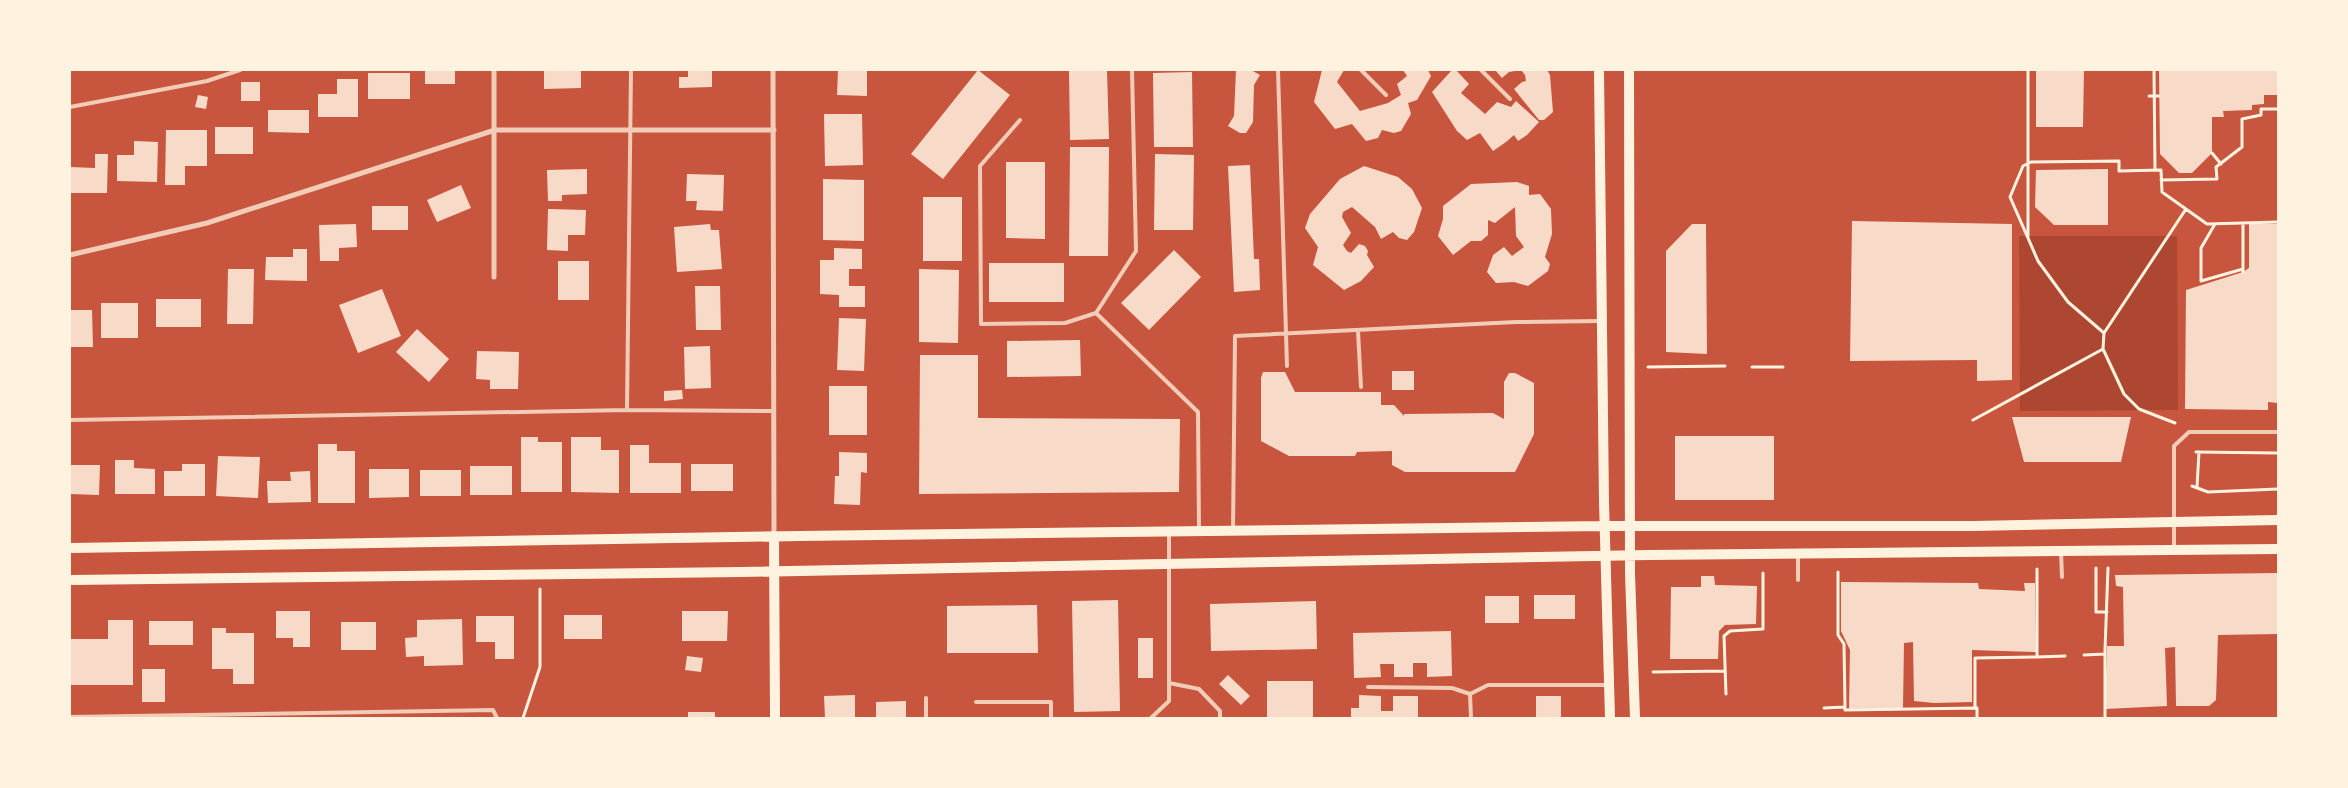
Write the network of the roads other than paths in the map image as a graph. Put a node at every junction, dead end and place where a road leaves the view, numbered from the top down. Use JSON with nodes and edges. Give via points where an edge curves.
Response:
{"nodes":[{"id":1,"x":240,"y":70,"type":"edge"},
{"id":2,"x":494,"y":70,"type":"edge"},
{"id":3,"x":631,"y":70,"type":"edge"},
{"id":4,"x":773,"y":70,"type":"edge"},
{"id":5,"x":1132,"y":70,"type":"edge"},
{"id":6,"x":1278,"y":70,"type":"edge"},
{"id":7,"x":1361,"y":70,"type":"edge"},
{"id":8,"x":1481,"y":70,"type":"edge"},
{"id":9,"x":1599,"y":70,"type":"edge"},
{"id":10,"x":1629,"y":70,"type":"edge"},
{"id":11,"x":1386,"y":95,"type":"dead end"},
{"id":12,"x":1510,"y":99,"type":"dead end"},
{"id":13,"x":70,"y":107,"type":"edge"},
{"id":14,"x":1020,"y":120,"type":"dead end"},
{"id":15,"x":495,"y":130,"type":"junction"},
{"id":16,"x":774,"y":130,"type":"junction"},
{"id":17,"x":632,"y":131,"type":"junction"},
{"id":18,"x":70,"y":255,"type":"edge"},
{"id":19,"x":494,"y":277,"type":"dead end"},
{"id":20,"x":1096,"y":314,"type":"junction"},
{"id":21,"x":1603,"y":321,"type":"junction"},
{"id":22,"x":1358,"y":331,"type":"junction"},
{"id":23,"x":1284,"y":332,"type":"junction"},
{"id":24,"x":1287,"y":366,"type":"dead end"},
{"id":25,"x":1361,"y":387,"type":"dead end"},
{"id":26,"x":627,"y":410,"type":"junction"},
{"id":27,"x":774,"y":411,"type":"junction"},
{"id":28,"x":70,"y":420,"type":"edge"},
{"id":29,"x":2278,"y":432,"type":"edge"},
{"id":30,"x":2278,"y":520,"type":"edge"},
{"id":31,"x":2175,"y":522,"type":"junction"},
{"id":32,"x":1604,"y":526,"type":"junction"},
{"id":33,"x":1630,"y":527,"type":"junction"},
{"id":34,"x":1199,"y":532,"type":"junction"},
{"id":35,"x":1233,"y":532,"type":"junction"},
{"id":36,"x":1169,"y":533,"type":"junction"},
{"id":37,"x":774,"y":537,"type":"junction"},
{"id":38,"x":70,"y":548,"type":"edge"},
{"id":39,"x":2174,"y":549,"type":"junction"},
{"id":40,"x":2278,"y":549,"type":"edge"},
{"id":41,"x":2061,"y":550,"type":"junction"},
{"id":42,"x":1798,"y":554,"type":"junction"},
{"id":43,"x":1605,"y":556,"type":"junction"},
{"id":44,"x":1630,"y":556,"type":"junction"},
{"id":45,"x":1169,"y":564,"type":"junction"},
{"id":46,"x":774,"y":571,"type":"junction"},
{"id":47,"x":2062,"y":577,"type":"dead end"},
{"id":48,"x":70,"y":580,"type":"edge"},
{"id":49,"x":1798,"y":580,"type":"dead end"},
{"id":50,"x":1169,"y":683,"type":"junction"},
{"id":51,"x":1609,"y":686,"type":"junction"},
{"id":52,"x":1368,"y":687,"type":"dead end"},
{"id":53,"x":1470,"y":694,"type":"junction"},
{"id":54,"x":926,"y":698,"type":"dead end"},
{"id":55,"x":976,"y":702,"type":"dead end"},
{"id":56,"x":70,"y":717,"type":"edge"},
{"id":57,"x":497,"y":718,"type":"edge"},
{"id":58,"x":775,"y":718,"type":"edge"},
{"id":59,"x":926,"y":718,"type":"edge"},
{"id":60,"x":1051,"y":718,"type":"edge"},
{"id":61,"x":1151,"y":718,"type":"edge"},
{"id":62,"x":1220,"y":718,"type":"edge"},
{"id":63,"x":1471,"y":718,"type":"edge"},
{"id":64,"x":1610,"y":718,"type":"edge"},
{"id":65,"x":1635,"y":718,"type":"edge"}],
"edges":[{"from":1,"to":13,"type":"lane","via":[[207,81]]},
{"from":2,"to":15,"type":"street"},
{"from":3,"to":17,"type":"lane"},
{"from":4,"to":16,"type":"street"},
{"from":5,"to":20,"type":"lane","via":[[1136,252]]},
{"from":6,"to":23,"type":"lane"},
{"from":7,"to":11,"type":"lane"},
{"from":8,"to":12,"type":"lane"},
{"from":9,"to":21,"type":"main road"},
{"from":10,"to":33,"type":"main road"},
{"from":14,"to":20,"type":"lane","via":[[980,166],[981,324],[1065,323]]},
{"from":15,"to":17,"type":"street"},
{"from":15,"to":18,"type":"street","via":[[207,223]]},
{"from":15,"to":19,"type":"street"},
{"from":16,"to":17,"type":"street"},
{"from":16,"to":27,"type":"street"},
{"from":17,"to":26,"type":"lane"},
{"from":20,"to":34,"type":"lane","via":[[1198,412]]},
{"from":21,"to":22,"type":"lane","via":[[1516,322]]},
{"from":21,"to":32,"type":"main road"},
{"from":22,"to":23,"type":"lane"},
{"from":22,"to":25,"type":"lane"},
{"from":23,"to":24,"type":"lane"},
{"from":23,"to":35,"type":"lane","via":[[1235,336]]},
{"from":26,"to":27,"type":"lane"},
{"from":26,"to":28,"type":"lane"},
{"from":27,"to":37,"type":"street"},
{"from":29,"to":31,"type":"lane","via":[[2189,432],[2174,446]]},
{"from":30,"to":31,"type":"main road"},
{"from":31,"to":33,"type":"main road"},
{"from":31,"to":39,"type":"lane"},
{"from":32,"to":33,"type":"main road"},
{"from":32,"to":35,"type":"main road"},
{"from":32,"to":43,"type":"main road"},
{"from":33,"to":44,"type":"main road"},
{"from":34,"to":35,"type":"main road"},
{"from":34,"to":36,"type":"main road"},
{"from":36,"to":37,"type":"main road"},
{"from":36,"to":45,"type":"lane"},
{"from":37,"to":38,"type":"main road"},
{"from":37,"to":46,"type":"main road"},
{"from":39,"to":40,"type":"main road"},
{"from":39,"to":41,"type":"main road"},
{"from":41,"to":42,"type":"main road"},
{"from":41,"to":47,"type":"lane"},
{"from":42,"to":44,"type":"main road"},
{"from":42,"to":49,"type":"lane"},
{"from":43,"to":44,"type":"main road"},
{"from":43,"to":45,"type":"main road"},
{"from":43,"to":51,"type":"main road"},
{"from":44,"to":65,"type":"main road"},
{"from":45,"to":46,"type":"main road"},
{"from":45,"to":50,"type":"lane"},
{"from":46,"to":48,"type":"main road"},
{"from":46,"to":58,"type":"main road"},
{"from":50,"to":61,"type":"lane","via":[[1169,701]]},
{"from":50,"to":62,"type":"lane","via":[[1199,688],[1220,711]]},
{"from":51,"to":53,"type":"lane","via":[[1488,685]]},
{"from":51,"to":64,"type":"main road"},
{"from":52,"to":53,"type":"lane","via":[[1452,688]]},
{"from":53,"to":63,"type":"lane"},
{"from":54,"to":59,"type":"lane"},
{"from":55,"to":60,"type":"lane","via":[[1051,702]]},
{"from":56,"to":57,"type":"lane","via":[[493,710]]}]}
